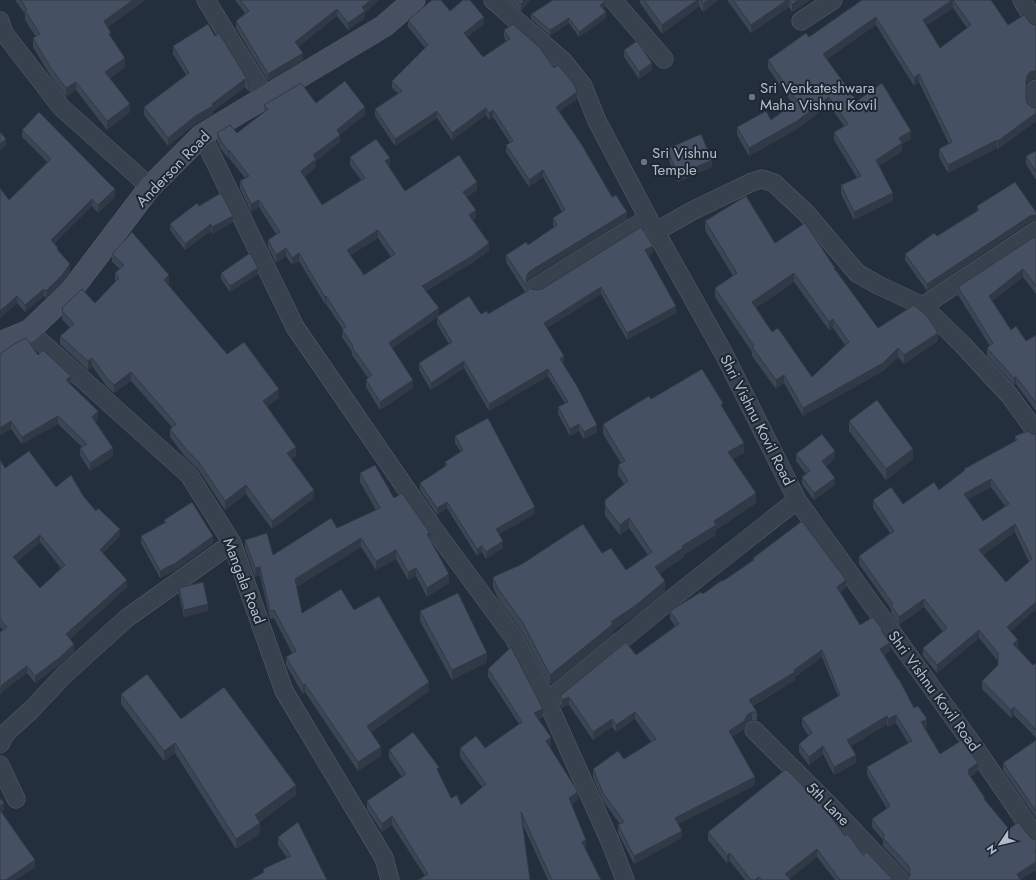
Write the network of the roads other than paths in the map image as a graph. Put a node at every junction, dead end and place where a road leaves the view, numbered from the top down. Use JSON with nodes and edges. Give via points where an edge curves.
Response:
{"nodes":[{"id":1,"x":206,"y":0,"type":"edge"},
{"id":2,"x":414,"y":0,"type":"edge"},
{"id":3,"x":493,"y":0,"type":"edge"},
{"id":4,"x":613,"y":0,"type":"edge"},
{"id":5,"x":833,"y":0,"type":"edge"},
{"id":6,"x":1022,"y":0,"type":"edge"},
{"id":7,"x":800,"y":21,"type":"dead end"},
{"id":8,"x":1036,"y":23,"type":"edge"},
{"id":9,"x":1,"y":30,"type":"edge"},
{"id":10,"x":664,"y":59,"type":"dead end"},
{"id":11,"x":1036,"y":89,"type":"edge"},
{"id":12,"x":265,"y":96,"type":"junction"},
{"id":13,"x":1036,"y":106,"type":"edge"},
{"id":14,"x":202,"y":135,"type":"junction"},
{"id":15,"x":150,"y":187,"type":"junction"},
{"id":16,"x":651,"y":225,"type":"junction"},
{"id":17,"x":1036,"y":231,"type":"edge"},
{"id":18,"x":536,"y":287,"type":"dead end"},
{"id":19,"x":923,"y":306,"type":"junction"},
{"id":20,"x":29,"y":332,"type":"junction"},
{"id":21,"x":0,"y":342,"type":"edge"},
{"id":22,"x":1030,"y":412,"type":"edge"},
{"id":23,"x":1036,"y":432,"type":"edge"},
{"id":24,"x":797,"y":500,"type":"junction"},
{"id":25,"x":232,"y":543,"type":"junction"},
{"id":26,"x":547,"y":701,"type":"junction"},
{"id":27,"x":754,"y":730,"type":"dead end"},
{"id":28,"x":0,"y":744,"type":"edge"},
{"id":29,"x":0,"y":765,"type":"edge"},
{"id":30,"x":16,"y":799,"type":"dead end"},
{"id":31,"x":1036,"y":837,"type":"edge"},
{"id":32,"x":390,"y":880,"type":"edge"},
{"id":33,"x":625,"y":880,"type":"edge"},
{"id":34,"x":900,"y":880,"type":"edge"}],
"edges":[{"from":1,"to":12,"type":"street"},
{"from":2,"to":12,"type":"main road","name":"Anderson Road","via":[[384,26]]},
{"from":3,"to":16,"type":"street","name":"Shri Vishnu Kovil Road","via":[[563,61],[583,86],[597,121]]},
{"from":4,"to":10,"type":"street"},
{"from":5,"to":7,"type":"street"},
{"from":6,"to":8,"type":"street"},
{"from":9,"to":15,"type":"street","via":[[61,107]]},
{"from":11,"to":13,"type":"street"},
{"from":12,"to":14,"type":"main road","name":"Anderson Road"},
{"from":14,"to":15,"type":"main road","name":"Anderson Road"},
{"from":14,"to":26,"type":"street","via":[[295,327],[431,525],[514,638]]},
{"from":15,"to":20,"type":"main road","name":"Anderson Road","via":[[72,291]]},
{"from":16,"to":18,"type":"street"},
{"from":16,"to":19,"type":"street","via":[[692,211],[762,179],[774,183],[806,213],[857,273]]},
{"from":16,"to":24,"type":"street","name":"Shri Vishnu Kovil Road","via":[[724,354]]},
{"from":17,"to":19,"type":"street"},
{"from":19,"to":22,"type":"street","via":[[1010,396]]},
{"from":20,"to":21,"type":"main road","name":"Anderson Road"},
{"from":20,"to":25,"type":"street","name":"Mangala Road","via":[[189,475]]},
{"from":22,"to":23,"type":"street"},
{"from":24,"to":26,"type":"street"},
{"from":24,"to":31,"type":"street","name":"Shri Vishnu Kovil Road"},
{"from":25,"to":28,"type":"street","via":[[127,618],[65,674],[6,733]]},
{"from":25,"to":32,"type":"street","name":"Mangala Road","via":[[284,691],[384,858]]},
{"from":26,"to":33,"type":"street"},
{"from":27,"to":34,"type":"street","name":"5th Lane","via":[[841,816]]},
{"from":29,"to":30,"type":"street"}]}
